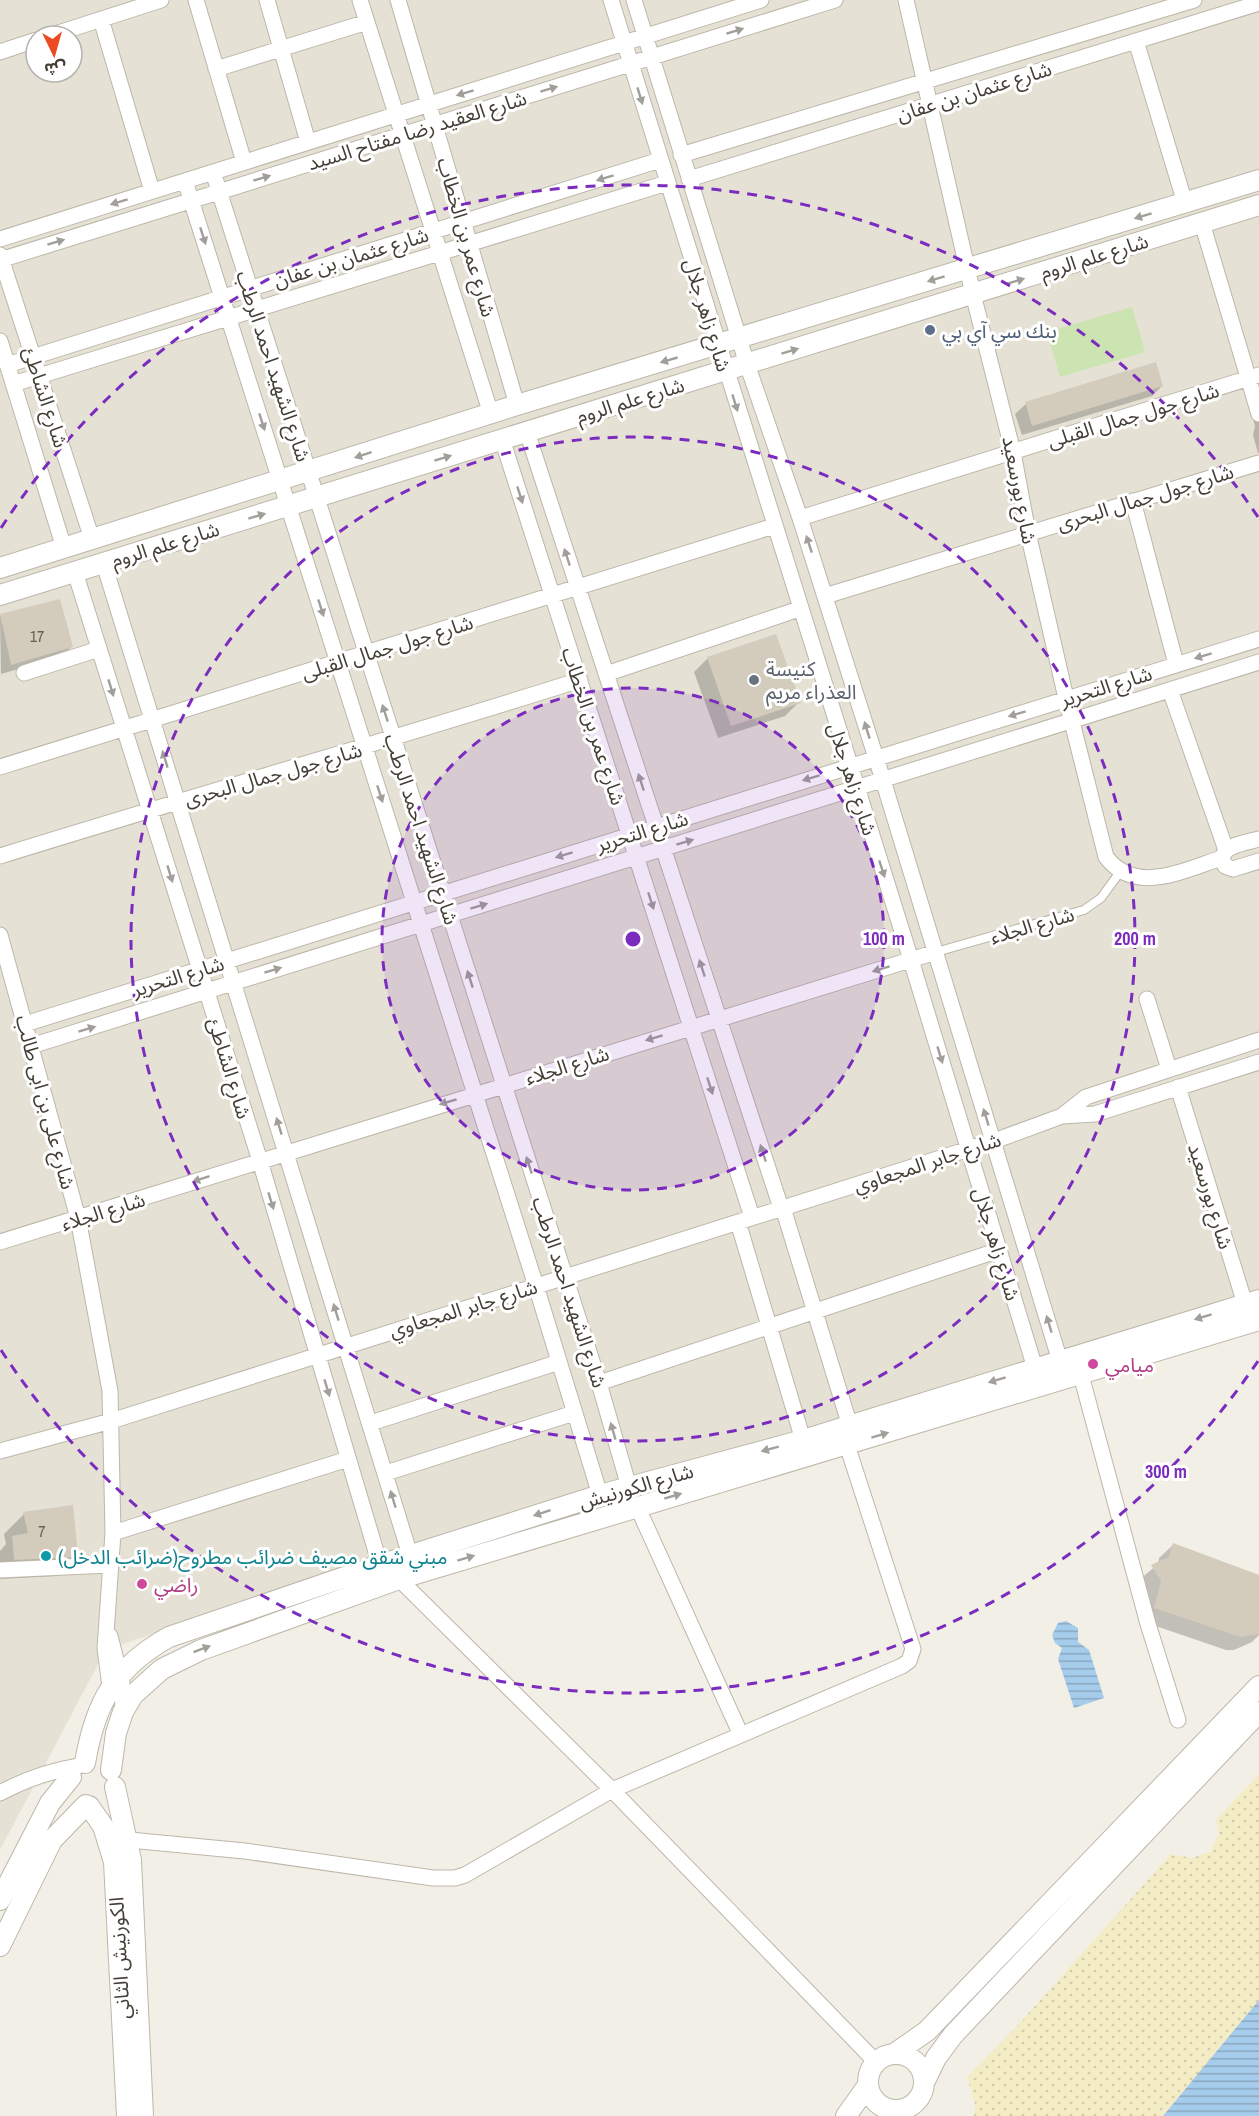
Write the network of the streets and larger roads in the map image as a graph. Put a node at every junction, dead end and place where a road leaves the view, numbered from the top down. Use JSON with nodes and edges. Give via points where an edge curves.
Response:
{"nodes":[{"id":1,"x":161,"y":0,"type":"edge"},
{"id":2,"x":196,"y":0,"type":"edge"},
{"id":3,"x":267,"y":0,"type":"edge"},
{"id":4,"x":360,"y":0,"type":"edge"},
{"id":5,"x":398,"y":0,"type":"edge"},
{"id":6,"x":611,"y":0,"type":"edge"},
{"id":7,"x":634,"y":0,"type":"edge"},
{"id":8,"x":761,"y":0,"type":"edge"},
{"id":9,"x":835,"y":0,"type":"edge"},
{"id":10,"x":906,"y":0,"type":"edge"},
{"id":11,"x":1194,"y":0,"type":"edge"},
{"id":12,"x":1259,"y":3,"type":"edge"},
{"id":13,"x":101,"y":19,"type":"junction"},
{"id":14,"x":367,"y":22,"type":"junction"},
{"id":15,"x":84,"y":24,"type":"edge"},
{"id":16,"x":646,"y":37,"type":"junction"},
{"id":17,"x":1136,"y":41,"type":"junction"},
{"id":18,"x":24,"y":44,"type":"edge"},
{"id":19,"x":624,"y":44,"type":"junction"},
{"id":20,"x":281,"y":49,"type":"junction"},
{"id":21,"x":0,"y":52,"type":"edge"},
{"id":22,"x":652,"y":57,"type":"junction"},
{"id":23,"x":630,"y":63,"type":"junction"},
{"id":24,"x":216,"y":69,"type":"junction"},
{"id":25,"x":925,"y":81,"type":"junction"},
{"id":26,"x":930,"y":104,"type":"junction"},
{"id":27,"x":428,"y":105,"type":"junction"},
{"id":28,"x":396,"y":115,"type":"junction"},
{"id":29,"x":434,"y":125,"type":"junction"},
{"id":30,"x":403,"y":134,"type":"junction"},
{"id":31,"x":308,"y":142,"type":"junction"},
{"id":32,"x":681,"y":155,"type":"junction"},
{"id":33,"x":660,"y":160,"type":"junction"},
{"id":34,"x":244,"y":162,"type":"junction"},
{"id":35,"x":213,"y":172,"type":"junction"},
{"id":36,"x":689,"y":179,"type":"junction"},
{"id":37,"x":1259,"y":180,"type":"edge"},
{"id":38,"x":185,"y":181,"type":"junction"},
{"id":39,"x":668,"y":183,"type":"junction"},
{"id":40,"x":152,"y":191,"type":"junction"},
{"id":41,"x":219,"y":192,"type":"junction"},
{"id":42,"x":191,"y":200,"type":"junction"},
{"id":43,"x":1185,"y":203,"type":"junction"},
{"id":44,"x":1259,"y":205,"type":"edge"},
{"id":45,"x":463,"y":222,"type":"junction"},
{"id":46,"x":1202,"y":223,"type":"junction"},
{"id":47,"x":434,"y":231,"type":"junction"},
{"id":48,"x":0,"y":239,"type":"edge"},
{"id":49,"x":469,"y":244,"type":"junction"},
{"id":50,"x":441,"y":253,"type":"junction"},
{"id":51,"x":0,"y":258,"type":"edge"},
{"id":52,"x":968,"y":270,"type":"junction"},
{"id":53,"x":250,"y":289,"type":"junction"},
{"id":54,"x":973,"y":294,"type":"junction"},
{"id":55,"x":222,"y":297,"type":"junction"},
{"id":56,"x":257,"y":309,"type":"junction"},
{"id":57,"x":229,"y":318,"type":"junction"},
{"id":58,"x":740,"y":339,"type":"junction"},
{"id":59,"x":0,"y":341,"type":"edge"},
{"id":60,"x":718,"y":346,"type":"junction"},
{"id":61,"x":33,"y":357,"type":"junction"},
{"id":62,"x":747,"y":364,"type":"junction"},
{"id":63,"x":726,"y":371,"type":"junction"},
{"id":64,"x":8,"y":374,"type":"edge"},
{"id":65,"x":39,"y":376,"type":"junction"},
{"id":66,"x":1253,"y":377,"type":"edge"},
{"id":67,"x":517,"y":405,"type":"junction"},
{"id":68,"x":491,"y":414,"type":"junction"},
{"id":69,"x":1259,"y":414,"type":"edge"},
{"id":70,"x":526,"y":432,"type":"junction"},
{"id":71,"x":502,"y":440,"type":"junction"},
{"id":72,"x":1014,"y":452,"type":"junction"},
{"id":73,"x":1259,"y":463,"type":"edge"},
{"id":74,"x":308,"y":472,"type":"junction"},
{"id":75,"x":281,"y":482,"type":"junction"},
{"id":76,"x":316,"y":497,"type":"junction"},
{"id":77,"x":1133,"y":501,"type":"junction"},
{"id":78,"x":288,"y":506,"type":"junction"},
{"id":79,"x":800,"y":518,"type":"junction"},
{"id":80,"x":774,"y":526,"type":"junction"},
{"id":81,"x":1028,"y":532,"type":"junction"},
{"id":82,"x":92,"y":539,"type":"junction"},
{"id":83,"x":64,"y":548,"type":"junction"},
{"id":84,"x":104,"y":564,"type":"junction"},
{"id":85,"x":0,"y":568,"type":"edge"},
{"id":86,"x":75,"y":572,"type":"junction"},
{"id":87,"x":577,"y":588,"type":"junction"},
{"id":88,"x":0,"y":595,"type":"edge"},
{"id":89,"x":552,"y":595,"type":"junction"},
{"id":90,"x":825,"y":596,"type":"junction"},
{"id":91,"x":800,"y":609,"type":"junction"},
{"id":92,"x":1259,"y":639,"type":"edge"},
{"id":93,"x":99,"y":649,"type":"junction"},
{"id":94,"x":366,"y":653,"type":"junction"},
{"id":95,"x":338,"y":662,"type":"junction"},
{"id":96,"x":1259,"y":662,"type":"edge"},
{"id":97,"x":1176,"y":664,"type":"junction"},
{"id":98,"x":24,"y":673,"type":"dead end"},
{"id":99,"x":606,"y":674,"type":"junction"},
{"id":100,"x":580,"y":680,"type":"junction"},
{"id":101,"x":1170,"y":690,"type":"junction"},
{"id":102,"x":1066,"y":698,"type":"junction"},
{"id":103,"x":152,"y":720,"type":"junction"},
{"id":104,"x":1072,"y":721,"type":"junction"},
{"id":105,"x":124,"y":728,"type":"junction"},
{"id":106,"x":394,"y":739,"type":"junction"},
{"id":107,"x":365,"y":748,"type":"junction"},
{"id":108,"x":876,"y":758,"type":"junction"},
{"id":109,"x":0,"y":766,"type":"edge"},
{"id":110,"x":849,"y":766,"type":"junction"},
{"id":111,"x":883,"y":780,"type":"junction"},
{"id":112,"x":856,"y":788,"type":"junction"},
{"id":113,"x":178,"y":801,"type":"junction"},
{"id":114,"x":149,"y":809,"type":"junction"},
{"id":115,"x":656,"y":826,"type":"junction"},
{"id":116,"x":629,"y":835,"type":"junction"},
{"id":117,"x":1259,"y":839,"type":"edge"},
{"id":118,"x":663,"y":849,"type":"junction"},
{"id":119,"x":1224,"y":854,"type":"junction"},
{"id":120,"x":0,"y":856,"type":"edge"},
{"id":121,"x":636,"y":857,"type":"junction"},
{"id":122,"x":1259,"y":861,"type":"edge"},
{"id":123,"x":442,"y":893,"type":"junction"},
{"id":124,"x":414,"y":902,"type":"junction"},
{"id":125,"x":450,"y":915,"type":"junction"},
{"id":126,"x":421,"y":924,"type":"junction"},
{"id":127,"x":0,"y":935,"type":"edge"},
{"id":128,"x":936,"y":952,"type":"junction"},
{"id":129,"x":227,"y":960,"type":"junction"},
{"id":130,"x":911,"y":960,"type":"junction"},
{"id":131,"x":199,"y":969,"type":"junction"},
{"id":132,"x":234,"y":982,"type":"junction"},
{"id":133,"x":206,"y":991,"type":"junction"},
{"id":134,"x":1147,"y":999,"type":"dead end"},
{"id":135,"x":718,"y":1018,"type":"junction"},
{"id":136,"x":25,"y":1024,"type":"junction"},
{"id":137,"x":691,"y":1027,"type":"junction"},
{"id":138,"x":1259,"y":1040,"type":"edge"},
{"id":139,"x":31,"y":1046,"type":"junction"},
{"id":140,"x":1259,"y":1062,"type":"edge"},
{"id":141,"x":1169,"y":1068,"type":"junction"},
{"id":142,"x":504,"y":1085,"type":"junction"},
{"id":143,"x":1178,"y":1087,"type":"junction"},
{"id":144,"x":475,"y":1094,"type":"junction"},
{"id":145,"x":1062,"y":1116,"type":"junction"},
{"id":146,"x":994,"y":1142,"type":"junction"},
{"id":147,"x":968,"y":1150,"type":"junction"},
{"id":148,"x":287,"y":1152,"type":"junction"},
{"id":149,"x":260,"y":1161,"type":"junction"},
{"id":150,"x":782,"y":1208,"type":"junction"},
{"id":151,"x":78,"y":1218,"type":"junction"},
{"id":152,"x":745,"y":1220,"type":"junction"},
{"id":153,"x":0,"y":1242,"type":"edge"},
{"id":154,"x":999,"y":1250,"type":"junction"},
{"id":155,"x":565,"y":1276,"type":"junction"},
{"id":156,"x":536,"y":1286,"type":"junction"},
{"id":157,"x":1252,"y":1302,"type":"edge"},
{"id":158,"x":815,"y":1312,"type":"junction"},
{"id":159,"x":1259,"y":1320,"type":"edge"},
{"id":160,"x":770,"y":1327,"type":"junction"},
{"id":161,"x":346,"y":1345,"type":"junction"},
{"id":162,"x":317,"y":1354,"type":"junction"},
{"id":163,"x":1060,"y":1361,"type":"junction"},
{"id":164,"x":559,"y":1362,"type":"junction"},
{"id":165,"x":1038,"y":1378,"type":"junction"},
{"id":166,"x":1073,"y":1378,"type":"junction"},
{"id":167,"x":599,"y":1383,"type":"junction"},
{"id":168,"x":574,"y":1413,"type":"junction"},
{"id":169,"x":111,"y":1421,"type":"junction"},
{"id":170,"x":371,"y":1423,"type":"junction"},
{"id":171,"x":848,"y":1435,"type":"junction"},
{"id":172,"x":803,"y":1440,"type":"junction"},
{"id":173,"x":0,"y":1450,"type":"edge"},
{"id":174,"x":348,"y":1459,"type":"junction"},
{"id":175,"x":386,"y":1473,"type":"junction"},
{"id":176,"x":629,"y":1487,"type":"junction"},
{"id":177,"x":600,"y":1495,"type":"junction"},
{"id":178,"x":637,"y":1506,"type":"junction"},
{"id":179,"x":113,"y":1533,"type":"junction"},
{"id":180,"x":410,"y":1555,"type":"junction"},
{"id":181,"x":110,"y":1565,"type":"junction"},
{"id":182,"x":380,"y":1565,"type":"junction"},
{"id":183,"x":0,"y":1570,"type":"edge"},
{"id":184,"x":399,"y":1579,"type":"junction"},
{"id":185,"x":151,"y":1647,"type":"junction"},
{"id":186,"x":154,"y":1676,"type":"junction"},
{"id":187,"x":115,"y":1680,"type":"junction"},
{"id":188,"x":1259,"y":1686,"type":"edge"},
{"id":189,"x":123,"y":1712,"type":"junction"},
{"id":190,"x":1259,"y":1712,"type":"edge"},
{"id":191,"x":1178,"y":1720,"type":"dead end"},
{"id":192,"x":741,"y":1735,"type":"junction"},
{"id":193,"x":78,"y":1769,"type":"junction"},
{"id":194,"x":113,"y":1779,"type":"junction"},
{"id":195,"x":612,"y":1790,"type":"junction"},
{"id":196,"x":0,"y":1793,"type":"edge"},
{"id":197,"x":87,"y":1805,"type":"junction"},
{"id":198,"x":113,"y":1835,"type":"junction"},
{"id":199,"x":0,"y":1900,"type":"edge"},
{"id":200,"x":0,"y":1946,"type":"edge"},
{"id":201,"x":885,"y":2058,"type":"junction"},
{"id":202,"x":924,"y":2083,"type":"junction"},
{"id":203,"x":868,"y":2085,"type":"junction"},
{"id":204,"x":891,"y":2113,"type":"edge"},
{"id":205,"x":127,"y":2116,"type":"edge"},
{"id":206,"x":143,"y":2116,"type":"edge"},
{"id":207,"x":846,"y":2116,"type":"edge"}],
"edges":[{"from":1,"to":13,"type":"street"},
{"from":2,"to":24,"type":"street"},
{"from":3,"to":20,"type":"street"},
{"from":4,"to":14,"type":"street","name":"شارع عمر بن الخطاب"},
{"from":5,"to":27,"type":"street","name":"شارع عمر بن الخطاب"},
{"from":6,"to":19,"type":"street","name":"شارع زاهر جلال"},
{"from":7,"to":16,"type":"street","name":"شارع زاهر جلال"},
{"from":8,"to":16,"type":"street","name":"شارع العقيد رضا مفتاح السيد"},
{"from":22,"to":9,"type":"street","name":"شارع العقيد رضا مفتاح السيد","one_way":true},
{"from":10,"to":25,"type":"street","name":"شارع بورسعيد"},
{"from":11,"to":25,"type":"street","name":"شارع عثمان بن عفان"},
{"from":12,"to":17,"type":"street","name":"شارع عثمان بن عفان"},
{"from":13,"to":15,"type":"street"},
{"from":13,"to":40,"type":"street"},
{"from":14,"to":20,"type":"street"},
{"from":14,"to":28,"type":"street","name":"شارع عمر بن الخطاب"},
{"from":16,"to":19,"type":"street","name":"شارع العقيد رضا مفتاح السيد"},
{"from":16,"to":22,"type":"street","name":"شارع زاهر جلال"},
{"from":17,"to":26,"type":"street","name":"شارع عثمان بن عفان"},
{"from":17,"to":43,"type":"street"},
{"from":18,"to":21,"type":"street"},
{"from":19,"to":23,"type":"street","name":"شارع زاهر جلال"},
{"from":19,"to":27,"type":"street","name":"شارع العقيد رضا مفتاح السيد","one_way":true},
{"from":20,"to":24,"type":"street"},
{"from":20,"to":31,"type":"street"},
{"from":22,"to":23,"type":"street","name":"شارع العقيد رضا مفتاح السيد"},
{"from":22,"to":32,"type":"street","name":"شارع زاهر جلال"},
{"from":29,"to":23,"type":"street","name":"شارع العقيد رضا مفتاح السيد","one_way":true},
{"from":23,"to":33,"type":"street","name":"شارع زاهر جلال","one_way":true},
{"from":24,"to":34,"type":"street"},
{"from":25,"to":26,"type":"street","name":"شارع بورسعيد"},
{"from":25,"to":32,"type":"street","name":"شارع عثمان بن عفان"},
{"from":26,"to":36,"type":"street","name":"شارع عثمان بن عفان"},
{"from":26,"to":52,"type":"street","name":"شارع بورسعيد"},
{"from":27,"to":28,"type":"street","name":"شارع العقيد رضا مفتاح السيد"},
{"from":27,"to":29,"type":"street","name":"شارع عمر بن الخطاب"},
{"from":28,"to":30,"type":"street","name":"شارع عمر بن الخطاب"},
{"from":28,"to":31,"type":"street","name":"شارع العقيد رضا مفتاح السيد"},
{"from":29,"to":30,"type":"street","name":"شارع العقيد رضا مفتاح السيد"},
{"from":29,"to":45,"type":"street","name":"شارع عمر بن الخطاب"},
{"from":41,"to":30,"type":"street","name":"شارع العقيد رضا مفتاح السيد","one_way":true},
{"from":30,"to":47,"type":"street","name":"شارع عمر بن الخطاب"},
{"from":31,"to":34,"type":"street","name":"شارع العقيد رضا مفتاح السيد"},
{"from":32,"to":36,"type":"street","name":"شارع زاهر جلال"},
{"from":33,"to":39,"type":"street","name":"شارع زاهر جلال"},
{"from":33,"to":45,"type":"street","name":"شارع عثمان بن عفان","one_way":true},
{"from":34,"to":35,"type":"street","name":"شارع العقيد رضا مفتاح السيد"},
{"from":35,"to":38,"type":"street","name":"شارع العقيد رضا مفتاح السيد"},
{"from":35,"to":41,"type":"street","name":"شارع الشهيد احمد الرطب"},
{"from":36,"to":58,"type":"street","name":"شارع زاهر جلال"},
{"from":37,"to":43,"type":"street","name":"شارع علم الروم"},
{"from":38,"to":40,"type":"street","name":"شارع العقيد رضا مفتاح السيد"},
{"from":38,"to":42,"type":"street","name":"شارع الشهيد احمد الرطب"},
{"from":39,"to":49,"type":"street","name":"شارع عثمان بن عفان"},
{"from":39,"to":60,"type":"street","name":"شارع زاهر جلال"},
{"from":40,"to":48,"type":"street","name":"شارع العقيد رضا مفتاح السيد","one_way":true},
{"from":41,"to":42,"type":"street","name":"شارع العقيد رضا مفتاح السيد"},
{"from":41,"to":53,"type":"street","name":"شارع الشهيد احمد الرطب"},
{"from":51,"to":42,"type":"street","name":"شارع العقيد رضا مفتاح السيد","one_way":true},
{"from":42,"to":55,"type":"street","name":"شارع الشهيد احمد الرطب","one_way":true},
{"from":43,"to":52,"type":"street","name":"شارع علم الروم","one_way":true},
{"from":44,"to":46,"type":"street","name":"شارع علم الروم"},
{"from":45,"to":47,"type":"street","name":"شارع عثمان بن عفان"},
{"from":45,"to":49,"type":"street","name":"شارع عمر بن الخطاب"},
{"from":54,"to":46,"type":"street","name":"شارع علم الروم","one_way":true},
{"from":46,"to":66,"type":"street"},
{"from":47,"to":50,"type":"street","name":"شارع عمر بن الخطاب"},
{"from":47,"to":53,"type":"street","name":"شارع عثمان بن عفان"},
{"from":49,"to":50,"type":"street","name":"شارع عثمان بن عفان"},
{"from":49,"to":67,"type":"street","name":"شارع عمر بن الخطاب"},
{"from":50,"to":56,"type":"street","name":"شارع عثمان بن عفان"},
{"from":50,"to":68,"type":"street","name":"شارع عمر بن الخطاب"},
{"from":51,"to":61,"type":"street","name":"شارع الشاطئ"},
{"from":52,"to":54,"type":"street","name":"شارع بورسعيد"},
{"from":52,"to":58,"type":"street","name":"شارع علم الروم","one_way":true},
{"from":53,"to":55,"type":"street","name":"شارع عثمان بن عفان"},
{"from":53,"to":56,"type":"street","name":"شارع الشهيد احمد الرطب"},
{"from":62,"to":54,"type":"street","name":"شارع علم الروم","one_way":true},
{"from":54,"to":72,"type":"street","name":"شارع بورسعيد"},
{"from":55,"to":57,"type":"street","name":"شارع الشهيد احمد الرطب"},
{"from":55,"to":61,"type":"street","name":"شارع عثمان بن عفان"},
{"from":56,"to":57,"type":"street","name":"شارع عثمان بن عفان"},
{"from":56,"to":74,"type":"street","name":"شارع الشهيد احمد الرطب"},
{"from":57,"to":65,"type":"street","name":"شارع عثمان بن عفان"},
{"from":57,"to":75,"type":"street","name":"شارع الشهيد احمد الرطب","one_way":true},
{"from":58,"to":60,"type":"street","name":"شارع علم الروم"},
{"from":58,"to":62,"type":"street","name":"شارع زاهر جلال"},
{"from":59,"to":64,"type":"street","name":"شارع الشاطئ"},
{"from":60,"to":63,"type":"street","name":"شارع زاهر جلال"},
{"from":60,"to":67,"type":"street","name":"شارع علم الروم","one_way":true},
{"from":61,"to":64,"type":"street","name":"شارع عثمان بن عفان"},
{"from":61,"to":65,"type":"street","name":"شارع الشاطئ"},
{"from":62,"to":63,"type":"street","name":"شارع علم الروم"},
{"from":62,"to":79,"type":"street","name":"شارع زاهر جلال"},
{"from":63,"to":70,"type":"street","name":"شارع علم الروم"},
{"from":63,"to":80,"type":"street","name":"شارع زاهر جلال","one_way":true},
{"from":64,"to":65,"type":"street","name":"شارع عثمان بن عفان"},
{"from":64,"to":83,"type":"street","name":"شارع الشاطئ"},
{"from":65,"to":82,"type":"street","name":"شارع الشاطئ"},
{"from":66,"to":69,"type":"street"},
{"from":66,"to":72,"type":"street","name":"شارع جول جمال القبلى"},
{"from":67,"to":68,"type":"street","name":"شارع علم الروم"},
{"from":68,"to":74,"type":"street","name":"شارع علم الروم","one_way":true},
{"from":70,"to":71,"type":"street","name":"شارع علم الروم"},
{"from":87,"to":70,"type":"street","name":"شارع عمر بن الخطاب","one_way":true},
{"from":76,"to":71,"type":"street","name":"شارع علم الروم","one_way":true},
{"from":71,"to":89,"type":"street","name":"شارع عمر بن الخطاب","one_way":true},
{"from":72,"to":79,"type":"street","name":"شارع جول جمال القبلى"},
{"from":72,"to":81,"type":"street","name":"شارع بورسعيد"},
{"from":73,"to":77,"type":"street","name":"شارع جول جمال البحرى"},
{"from":74,"to":75,"type":"street","name":"شارع علم الروم"},
{"from":74,"to":76,"type":"street","name":"شارع الشهيد احمد الرطب"},
{"from":75,"to":78,"type":"street","name":"شارع الشهيد احمد الرطب"},
{"from":75,"to":82,"type":"street","name":"شارع علم الروم"},
{"from":76,"to":78,"type":"street","name":"شارع علم الروم"},
{"from":76,"to":94,"type":"street","name":"شارع الشهيد احمد الرطب"},
{"from":77,"to":81,"type":"street","name":"شارع جول جمال البحرى"},
{"from":77,"to":97,"type":"street"},
{"from":84,"to":78,"type":"street","name":"شارع علم الروم","one_way":true},
{"from":78,"to":95,"type":"street","name":"شارع الشهيد احمد الرطب","one_way":true},
{"from":90,"to":79,"type":"street","name":"شارع زاهر جلال","one_way":true},
{"from":80,"to":87,"type":"street","name":"شارع جول جمال القبلى"},
{"from":80,"to":91,"type":"street","name":"شارع زاهر جلال"},
{"from":81,"to":90,"type":"street","name":"شارع جول جمال البحرى"},
{"from":81,"to":102,"type":"street","name":"شارع بورسعيد"},
{"from":82,"to":83,"type":"street","name":"شارع علم الروم"},
{"from":83,"to":85,"type":"street","name":"شارع علم الروم"},
{"from":84,"to":86,"type":"street","name":"شارع علم الروم"},
{"from":84,"to":103,"type":"street","name":"شارع الشاطئ"},
{"from":86,"to":88,"type":"street","name":"شارع علم الروم"},
{"from":86,"to":93,"type":"street","name":"شارع الشاطئ"},
{"from":87,"to":89,"type":"street","name":"شارع جول جمال القبلى"},
{"from":87,"to":99,"type":"street","name":"شارع عمر بن الخطاب"},
{"from":89,"to":94,"type":"street","name":"شارع جول جمال القبلى"},
{"from":89,"to":100,"type":"street","name":"شارع عمر بن الخطاب"},
{"from":108,"to":90,"type":"street","name":"شارع زاهر جلال","one_way":true},
{"from":91,"to":99,"type":"street"},
{"from":91,"to":110,"type":"street","name":"شارع زاهر جلال"},
{"from":92,"to":97,"type":"street","name":"شارع التحرير","one_way":true},
{"from":93,"to":98,"type":"street"},
{"from":93,"to":105,"type":"street","name":"شارع الشاطئ","one_way":true},
{"from":94,"to":95,"type":"street","name":"شارع جول جمال القبلى"},
{"from":106,"to":94,"type":"street","name":"شارع الشهيد احمد الرطب","one_way":true},
{"from":95,"to":103,"type":"street","name":"شارع جول جمال القبلى"},
{"from":95,"to":107,"type":"street","name":"شارع الشهيد احمد الرطب"},
{"from":96,"to":101,"type":"street","name":"شارع التحرير"},
{"from":97,"to":102,"type":"street","name":"شارع التحرير"},
{"from":115,"to":99,"type":"street","name":"شارع عمر بن الخطاب","one_way":true},
{"from":100,"to":106,"type":"street","name":"شارع جول جمال البحرى"},
{"from":100,"to":116,"type":"street","name":"شارع عمر بن الخطاب"},
{"from":101,"to":104,"type":"street","name":"شارع التحرير"},
{"from":101,"to":119,"type":"street"},
{"from":102,"to":104,"type":"street","name":"شارع بورسعيد"},
{"from":102,"to":108,"type":"street","name":"شارع التحرير","one_way":true},
{"from":103,"to":105,"type":"street","name":"شارع جول جمال القبلى"},
{"from":113,"to":103,"type":"street","name":"شارع الشاطئ","one_way":true},
{"from":104,"to":111,"type":"street","name":"شارع التحرير"},
{"from":104,"to":119,"type":"street","name":"شارع بورسعيد","via":[[1106,857],[1120,872],[1138,879],[1155,878]]},
{"from":105,"to":109,"type":"street","name":"شارع جول جمال القبلى"},
{"from":105,"to":114,"type":"street","name":"شارع الشاطئ"},
{"from":106,"to":107,"type":"street","name":"شارع جول جمال البحرى"},
{"from":106,"to":123,"type":"street","name":"شارع الشهيد احمد الرطب"},
{"from":107,"to":113,"type":"street","name":"شارع جول جمال البحرى"},
{"from":107,"to":124,"type":"street","name":"شارع الشهيد احمد الرطب","one_way":true},
{"from":108,"to":110,"type":"street","name":"شارع التحرير"},
{"from":108,"to":111,"type":"street","name":"شارع زاهر جلال"},
{"from":110,"to":112,"type":"street","name":"شارع زاهر جلال"},
{"from":110,"to":115,"type":"street","name":"شارع التحرير","one_way":true},
{"from":111,"to":112,"type":"street","name":"شارع التحرير"},
{"from":111,"to":128,"type":"street","name":"شارع زاهر جلال"},
{"from":118,"to":112,"type":"street","name":"شارع التحرير","one_way":true},
{"from":112,"to":130,"type":"street","name":"شارع زاهر جلال","one_way":true},
{"from":113,"to":114,"type":"street","name":"شارع جول جمال البحرى"},
{"from":113,"to":129,"type":"street","name":"شارع الشاطئ"},
{"from":114,"to":120,"type":"street","name":"شارع جول جمال البحرى"},
{"from":114,"to":131,"type":"street","name":"شارع الشاطئ","one_way":true},
{"from":115,"to":116,"type":"street","name":"شارع التحرير"},
{"from":115,"to":118,"type":"street","name":"شارع عمر بن الخطاب"},
{"from":116,"to":121,"type":"street","name":"شارع عمر بن الخطاب"},
{"from":116,"to":123,"type":"street","name":"شارع التحرير","one_way":true},
{"from":117,"to":119,"type":"street"},
{"from":118,"to":121,"type":"street","name":"شارع التحرير"},
{"from":135,"to":118,"type":"street","name":"شارع عمر بن الخطاب","one_way":true},
{"from":119,"to":122,"type":"street","via":[[1225,866],[1233,869]]},
{"from":125,"to":121,"type":"street","name":"شارع التحرير","one_way":true},
{"from":121,"to":137,"type":"street","name":"شارع عمر بن الخطاب","one_way":true},
{"from":123,"to":124,"type":"street","name":"شارع التحرير"},
{"from":123,"to":125,"type":"street","name":"شارع الشهيد احمد الرطب"},
{"from":124,"to":126,"type":"street","name":"شارع الشهيد احمد الرطب"},
{"from":124,"to":129,"type":"street","name":"شارع التحرير"},
{"from":125,"to":126,"type":"street","name":"شارع التحرير"},
{"from":142,"to":125,"type":"street","name":"شارع الشهيد احمد الرطب","one_way":true},
{"from":132,"to":126,"type":"street","name":"شارع التحرير","one_way":true},
{"from":126,"to":144,"type":"street","name":"شارع الشهيد احمد الرطب"},
{"from":127,"to":136,"type":"street","name":"شارع على بن ابى طالب"},
{"from":128,"to":130,"type":"street","name":"شارع الجلاء"},
{"from":146,"to":128,"type":"street","name":"شارع زاهر جلال","one_way":true},
{"from":129,"to":131,"type":"street","name":"شارع التحرير"},
{"from":129,"to":132,"type":"street","name":"شارع الشاطئ"},
{"from":130,"to":135,"type":"street","name":"شارع الجلاء","one_way":true},
{"from":130,"to":147,"type":"street","name":"شارع زاهر جلال","one_way":true},
{"from":131,"to":133,"type":"street","name":"شارع الشاطئ"},
{"from":131,"to":136,"type":"street","name":"شارع التحرير"},
{"from":132,"to":133,"type":"street","name":"شارع التحرير"},
{"from":148,"to":132,"type":"street","name":"شارع الشاطئ","one_way":true},
{"from":139,"to":133,"type":"street","name":"شارع التحرير","one_way":true},
{"from":133,"to":149,"type":"street","name":"شارع الشاطئ"},
{"from":134,"to":141,"type":"street"},
{"from":135,"to":137,"type":"street","name":"شارع الجلاء"},
{"from":150,"to":135,"type":"street","name":"شارع عمر بن الخطاب","one_way":true},
{"from":136,"to":139,"type":"street","name":"شارع على بن ابى طالب"},
{"from":137,"to":142,"type":"street","name":"شارع الجلاء","one_way":true},
{"from":137,"to":152,"type":"street","name":"شارع عمر بن الخطاب","one_way":true},
{"from":138,"to":141,"type":"street","name":"شارع جابر المجعاوي"},
{"from":139,"to":151,"type":"street","name":"شارع على بن ابى طالب"},
{"from":140,"to":143,"type":"street","name":"شارع جابر المجعاوي"},
{"from":141,"to":145,"type":"street","name":"شارع جابر المجعاوي","via":[[1086,1097]]},
{"from":142,"to":144,"type":"street","name":"شارع الجلاء"},
{"from":155,"to":142,"type":"street","name":"شارع الشهيد احمد الرطب","one_way":true},
{"from":143,"to":145,"type":"street","name":"شارع جابر المجعاوي","via":[[1087,1116]]},
{"from":143,"to":157,"type":"street","name":"شارع بورسعيد"},
{"from":144,"to":148,"type":"street","name":"شارع الجلاء","one_way":true},
{"from":144,"to":156,"type":"street","name":"شارع الشهيد احمد الرطب"},
{"from":145,"to":146,"type":"street","name":"شارع جابر المجعاوي"},
{"from":146,"to":147,"type":"street","name":"شارع جابر المجعاوي"},
{"from":163,"to":146,"type":"street","name":"شارع زاهر جلال","one_way":true},
{"from":147,"to":150,"type":"street","name":"شارع جابر المجعاوي"},
{"from":147,"to":154,"type":"street","name":"شارع زاهر جلال"},
{"from":148,"to":149,"type":"street","name":"شارع الجلاء"},
{"from":161,"to":148,"type":"street","name":"شارع الشاطئ","one_way":true},
{"from":149,"to":151,"type":"street","name":"شارع الجلاء","one_way":true},
{"from":149,"to":162,"type":"street","name":"شارع الشاطئ","one_way":true},
{"from":150,"to":152,"type":"street","name":"شارع جابر المجعاوي"},
{"from":150,"to":158,"type":"street","name":"شارع عمر بن الخطاب"},
{"from":151,"to":153,"type":"street","name":"شارع الجلاء"},
{"from":151,"to":169,"type":"street","name":"شارع على بن ابى طالب","via":[[95,1298]]},
{"from":152,"to":155,"type":"street","name":"شارع جابر المجعاوي"},
{"from":152,"to":160,"type":"street","name":"شارع عمر بن الخطاب"},
{"from":154,"to":158,"type":"street"},
{"from":154,"to":165,"type":"street","name":"شارع زاهر جلال"},
{"from":155,"to":156,"type":"street","name":"شارع جابر المجعاوي"},
{"from":155,"to":167,"type":"street","name":"شارع الشهيد احمد الرطب"},
{"from":156,"to":161,"type":"street","name":"شارع جابر المجعاوي"},
{"from":156,"to":164,"type":"street","name":"شارع الشهيد احمد الرطب"},
{"from":157,"to":163,"type":"street","name":"شارع الكورنيش","one_way":true},
{"from":158,"to":160,"type":"street"},
{"from":158,"to":171,"type":"street","name":"شارع عمر بن الخطاب"},
{"from":159,"to":166,"type":"street","name":"شارع الكورنيش"},
{"from":160,"to":167,"type":"street"},
{"from":160,"to":172,"type":"street","name":"شارع عمر بن الخطاب"},
{"from":161,"to":162,"type":"street","name":"شارع جابر المجعاوي"},
{"from":161,"to":170,"type":"street","name":"شارع الشاطئ"},
{"from":162,"to":169,"type":"street","name":"شارع جابر المجعاوي"},
{"from":162,"to":174,"type":"street","name":"شارع الشاطئ","one_way":true},
{"from":163,"to":165,"type":"street","name":"شارع الكورنيش"},
{"from":163,"to":166,"type":"street","name":"شارع زاهر جلال"},
{"from":164,"to":168,"type":"street","name":"شارع الشهيد احمد الرطب"},
{"from":164,"to":170,"type":"street"},
{"from":165,"to":166,"type":"street","name":"شارع الكورنيش"},
{"from":165,"to":171,"type":"street","name":"شارع الكورنيش"},
{"from":166,"to":191,"type":"street","name":"شارع زاهر جلال"},
{"from":176,"to":167,"type":"street","name":"شارع الشهيد احمد الرطب","one_way":true},
{"from":168,"to":175,"type":"street"},
{"from":168,"to":177,"type":"street","name":"شارع الشهيد احمد الرطب"},
{"from":169,"to":173,"type":"street","name":"شارع جابر المجعاوي"},
{"from":169,"to":179,"type":"street","name":"شارع على بن ابى طالب"},
{"from":170,"to":175,"type":"street","name":"شارع الشاطئ"},
{"from":171,"to":172,"type":"street","name":"شارع الكورنيش"},
{"from":178,"to":171,"type":"street","name":"شارع الكورنيش","one_way":true},
{"from":171,"to":192,"type":"street","name":"شارع عمر بن الخطاب","via":[[912,1655],[902,1666]]},
{"from":172,"to":176,"type":"street","name":"شارع الكورنيش","one_way":true},
{"from":174,"to":179,"type":"street"},
{"from":174,"to":182,"type":"street","name":"شارع الشاطئ"},
{"from":180,"to":175,"type":"street","name":"شارع الشاطئ","one_way":true},
{"from":176,"to":177,"type":"street","name":"شارع الكورنيش"},
{"from":177,"to":180,"type":"street","name":"شارع الكورنيش","one_way":true},
{"from":184,"to":178,"type":"street","name":"شارع الكورنيش","one_way":true},
{"from":178,"to":192,"type":"street"},
{"from":179,"to":181,"type":"street","name":"شارع على بن ابى طالب"},
{"from":180,"to":182,"type":"street","name":"شارع الكورنيش"},
{"from":181,"to":183,"type":"street"},
{"from":181,"to":187,"type":"street","name":"شارع على بن ابى طالب","via":[[108,1628]]},
{"from":182,"to":185,"type":"street","name":"شارع الكورنيش","via":[[188,1630]]},
{"from":186,"to":184,"type":"street","name":"شارع الكورنيش","one_way":true,"via":[[201,1650]]},
{"from":184,"to":195,"type":"street"},
{"from":185,"to":186,"type":"street"},
{"from":185,"to":187,"type":"street","name":"شارع الكورنيش"},
{"from":186,"to":187,"type":"street"},
{"from":186,"to":189,"type":"street","name":"شارع الكورنيش"},
{"from":187,"to":189,"type":"street","name":"شارع على بن ابى طالب"},
{"from":187,"to":193,"type":"street","name":"شارع الكورنيش","via":[[93,1723]]},
{"from":188,"to":201,"type":"street","via":[[927,2031]]},
{"from":189,"to":194,"type":"street","name":"شارع الكورنيش","via":[[114,1740]]},
{"from":190,"to":202,"type":"street","via":[[953,2035]]},
{"from":192,"to":195,"type":"street"},
{"from":193,"to":194,"type":"street","via":[[99,1762]]},
{"from":193,"to":196,"type":"street","via":[[52,1770]]},
{"from":193,"to":197,"type":"street","via":[[72,1791]]},
{"from":193,"to":199,"type":"street","name":"شارع الكورنيش","via":[[50,1803]]},
{"from":194,"to":197,"type":"street","via":[[106,1802]]},
{"from":194,"to":198,"type":"street","via":[[123,1817],[110,1815]]},
{"from":195,"to":198,"type":"street","via":[[455,1878]]},
{"from":195,"to":201,"type":"street"},
{"from":197,"to":198,"type":"street","name":"الكورنيش الثاني"},
{"from":197,"to":200,"type":"street","via":[[52,1840]]},
{"from":198,"to":205,"type":"street","name":"الكورنيش الثاني"},
{"from":198,"to":206,"type":"street"},
{"from":201,"to":202,"type":"street","via":[[909,2057]]},
{"from":201,"to":203,"type":"street","via":[[868,2076]]},
{"from":202,"to":204,"type":"street","via":[[918,2098]]},
{"from":203,"to":204,"type":"street","via":[[874,2100]]},
{"from":203,"to":207,"type":"street"}]}
